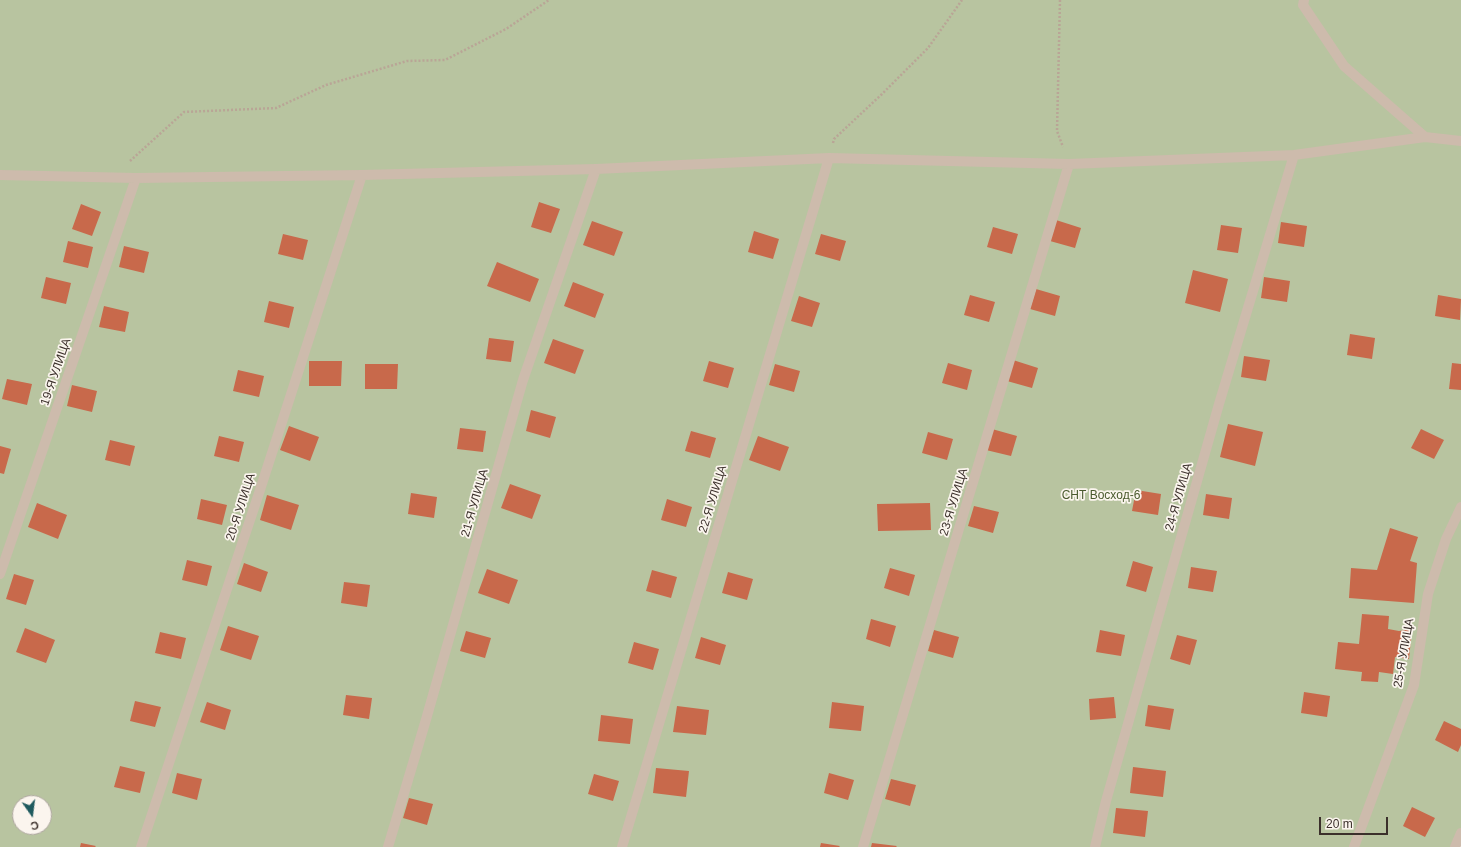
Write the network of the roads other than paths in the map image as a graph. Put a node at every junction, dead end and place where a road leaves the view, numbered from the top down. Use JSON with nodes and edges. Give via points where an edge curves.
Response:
{"nodes":[{"id":1,"x":1304,"y":0,"type":"edge"},
{"id":2,"x":1425,"y":137,"type":"junction"},
{"id":3,"x":1461,"y":141,"type":"edge"},
{"id":4,"x":1294,"y":155,"type":"junction"},
{"id":5,"x":828,"y":158,"type":"junction"},
{"id":6,"x":1069,"y":164,"type":"junction"},
{"id":7,"x":596,"y":169,"type":"junction"},
{"id":8,"x":0,"y":175,"type":"edge"},
{"id":9,"x":362,"y":175,"type":"junction"},
{"id":10,"x":136,"y":178,"type":"junction"},
{"id":11,"x":1461,"y":507,"type":"edge"},
{"id":12,"x":0,"y":574,"type":"edge"},
{"id":13,"x":1461,"y":833,"type":"edge"},
{"id":14,"x":141,"y":847,"type":"edge"},
{"id":15,"x":388,"y":847,"type":"edge"},
{"id":16,"x":622,"y":847,"type":"edge"},
{"id":17,"x":863,"y":847,"type":"edge"},
{"id":18,"x":1095,"y":847,"type":"edge"},
{"id":19,"x":1354,"y":847,"type":"edge"},
{"id":20,"x":1455,"y":847,"type":"edge"}],
"edges":[{"from":1,"to":2,"type":"street","via":[[1303,5],[1344,66]]},
{"from":2,"to":3,"type":"street"},
{"from":2,"to":4,"type":"street"},
{"from":4,"to":6,"type":"street"},
{"from":4,"to":18,"type":"street","name":"24-Я УЛИЦА","via":[[1217,412]]},
{"from":5,"to":6,"type":"street"},
{"from":5,"to":7,"type":"street"},
{"from":5,"to":16,"type":"street","name":"22-Я УЛИЦА"},
{"from":6,"to":17,"type":"street","name":"23-Я УЛИЦА"},
{"from":7,"to":9,"type":"street"},
{"from":7,"to":15,"type":"street","name":"21-Я УЛИЦА","via":[[523,380]]},
{"from":8,"to":10,"type":"street"},
{"from":9,"to":10,"type":"street"},
{"from":9,"to":14,"type":"street","name":"20-Я УЛИЦА","via":[[258,498]]},
{"from":10,"to":12,"type":"street","name":"19-Я УЛИЦА"},
{"from":11,"to":19,"type":"street","name":"25-Я УЛИЦА","via":[[1446,539],[1428,594],[1414,685]]},
{"from":13,"to":20,"type":"street"}]}
